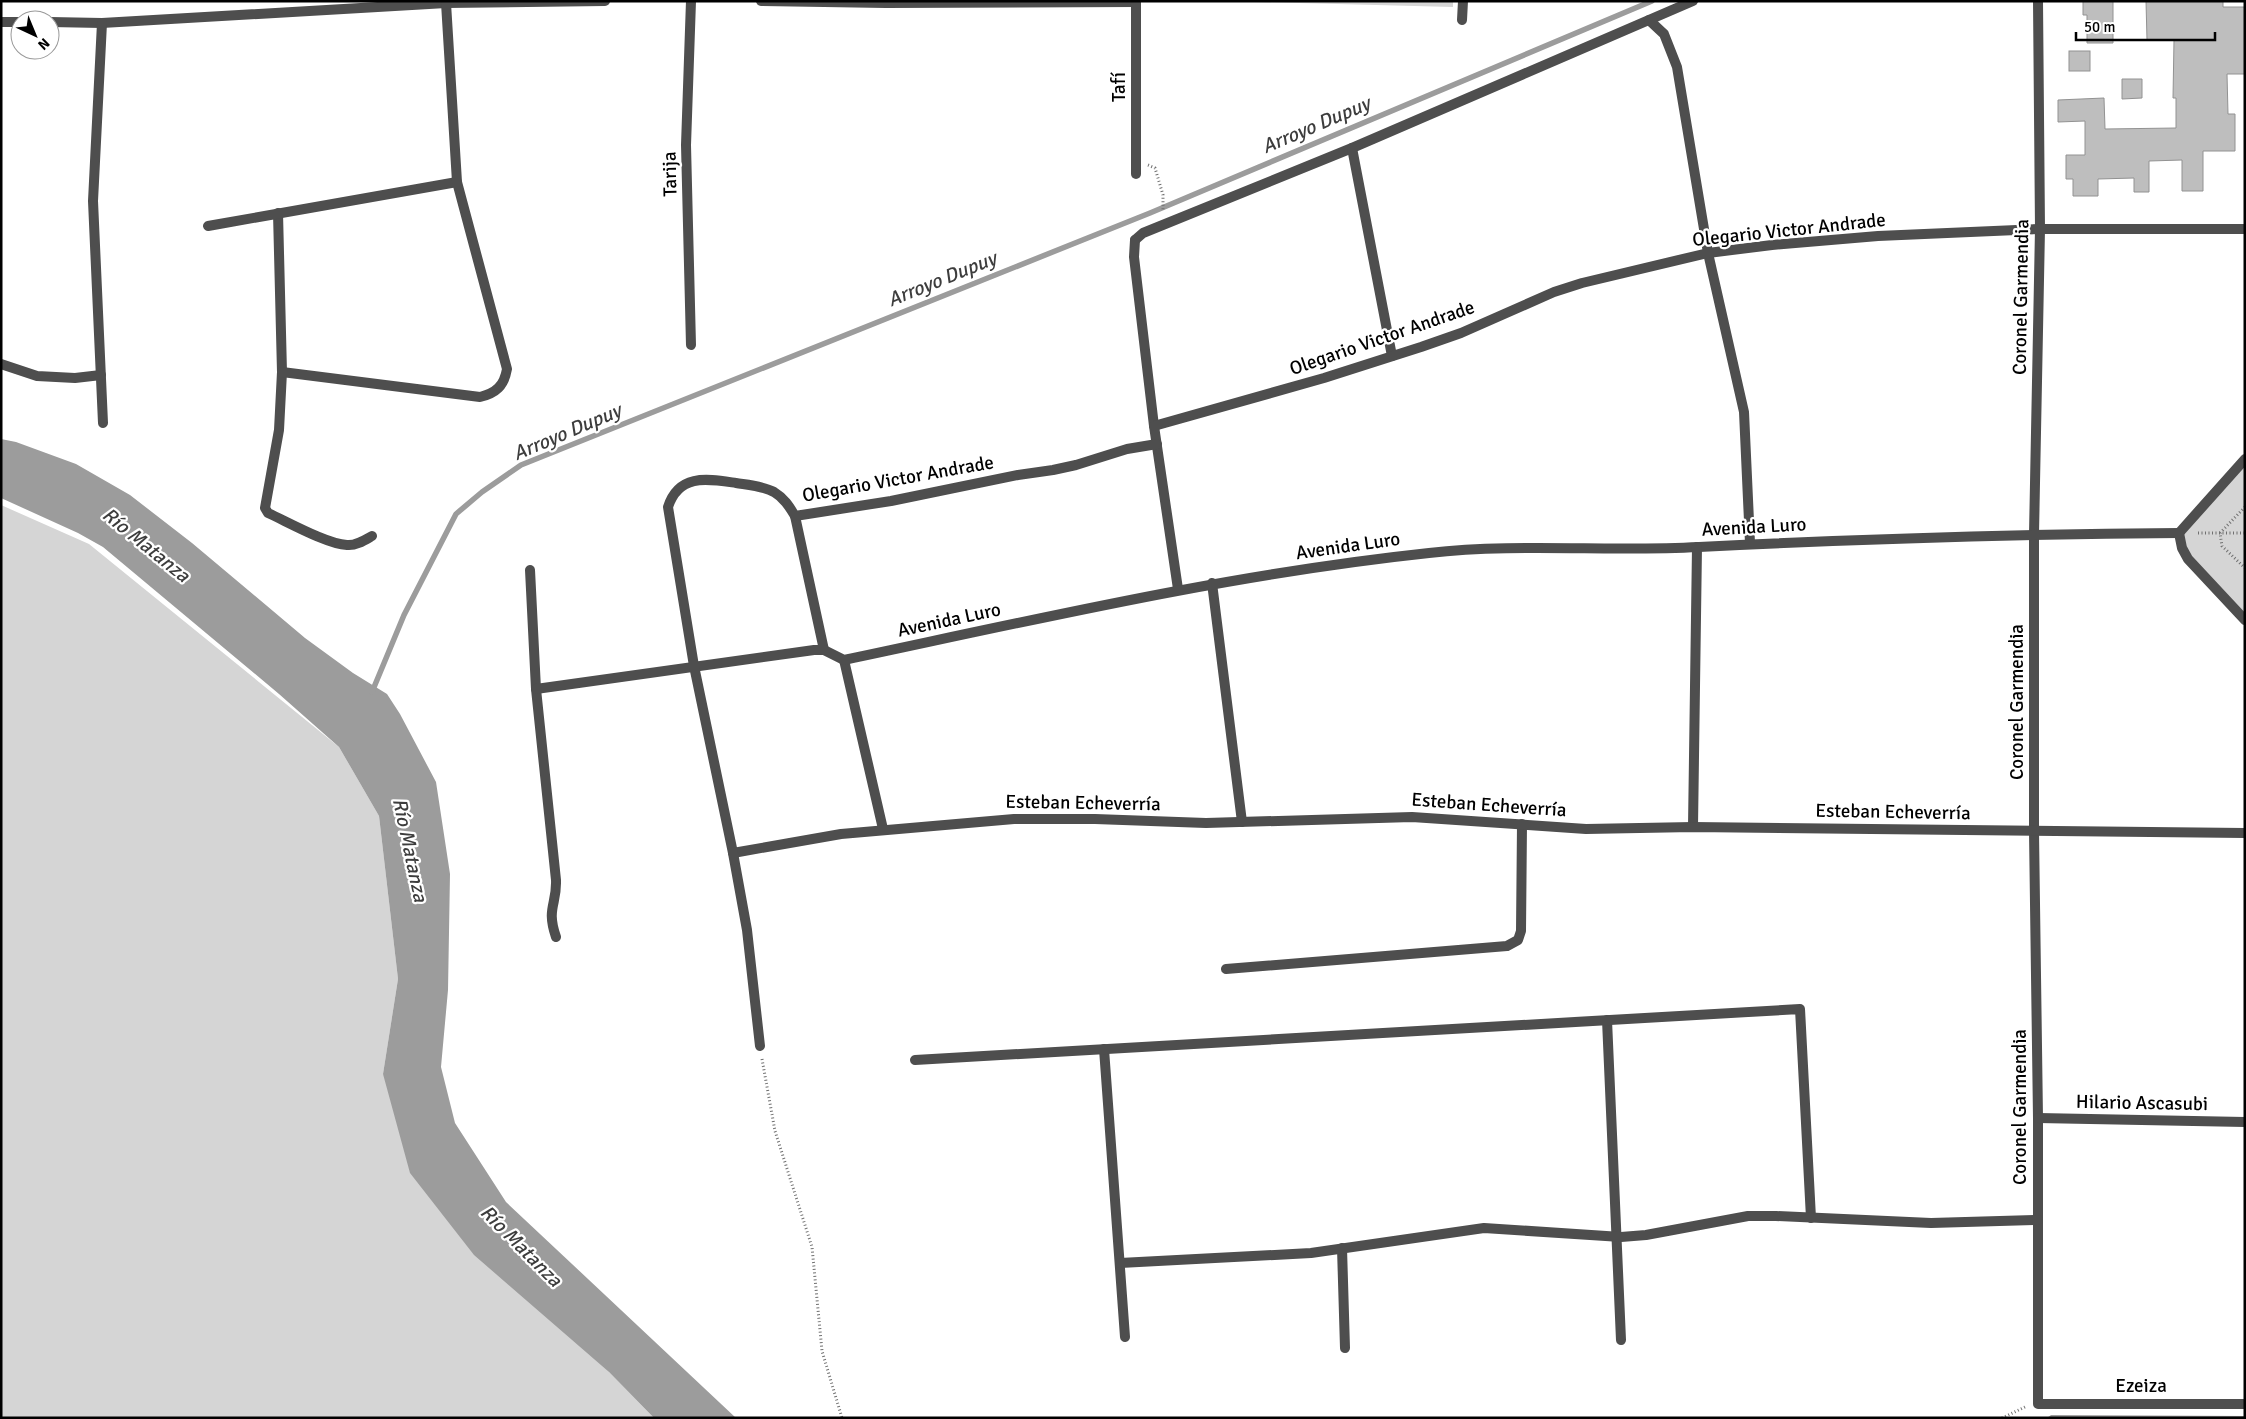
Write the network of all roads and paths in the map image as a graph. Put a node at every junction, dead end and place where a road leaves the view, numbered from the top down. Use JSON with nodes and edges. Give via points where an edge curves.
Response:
{"nodes":[{"id":1,"x":605,"y":1,"type":"edge"},
{"id":2,"x":692,"y":1,"type":"edge"},
{"id":3,"x":761,"y":1,"type":"edge"},
{"id":4,"x":1463,"y":1,"type":"edge"},
{"id":5,"x":1693,"y":1,"type":"edge"},
{"id":6,"x":2038,"y":1,"type":"edge"},
{"id":7,"x":1136,"y":2,"type":"edge"},
{"id":8,"x":446,"y":3,"type":"junction"},
{"id":9,"x":1462,"y":20,"type":"dead end"},
{"id":10,"x":1649,"y":20,"type":"junction"},
{"id":11,"x":60,"y":22,"type":"edge"},
{"id":12,"x":102,"y":23,"type":"junction"},
{"id":13,"x":1352,"y":148,"type":"junction"},
{"id":14,"x":1136,"y":160,"type":"junction"},
{"id":15,"x":1136,"y":174,"type":"dead end"},
{"id":16,"x":456,"y":182,"type":"junction"},
{"id":17,"x":278,"y":213,"type":"junction"},
{"id":18,"x":1163,"y":217,"type":"dead end"},
{"id":19,"x":208,"y":226,"type":"dead end"},
{"id":20,"x":2245,"y":229,"type":"edge"},
{"id":21,"x":2040,"y":230,"type":"junction"},
{"id":22,"x":1708,"y":253,"type":"junction"},
{"id":23,"x":691,"y":345,"type":"dead end"},
{"id":24,"x":1392,"y":356,"type":"junction"},
{"id":25,"x":1,"y":364,"type":"edge"},
{"id":26,"x":282,"y":372,"type":"junction"},
{"id":27,"x":101,"y":375,"type":"junction"},
{"id":28,"x":103,"y":423,"type":"dead end"},
{"id":29,"x":1154,"y":426,"type":"junction"},
{"id":30,"x":1157,"y":444,"type":"junction"},
{"id":31,"x":2245,"y":459,"type":"edge"},
{"id":32,"x":2245,"y":507,"type":"edge"},
{"id":33,"x":795,"y":516,"type":"junction"},
{"id":34,"x":2179,"y":533,"type":"junction"},
{"id":35,"x":2220,"y":533,"type":"junction"},
{"id":36,"x":2245,"y":533,"type":"edge"},
{"id":37,"x":2034,"y":534,"type":"junction"},
{"id":38,"x":372,"y":536,"type":"dead end"},
{"id":39,"x":1750,"y":543,"type":"junction"},
{"id":40,"x":1697,"y":547,"type":"junction"},
{"id":41,"x":2245,"y":568,"type":"edge"},
{"id":42,"x":530,"y":570,"type":"dead end"},
{"id":43,"x":1212,"y":583,"type":"junction"},
{"id":44,"x":1178,"y":590,"type":"junction"},
{"id":45,"x":2245,"y":620,"type":"edge"},
{"id":46,"x":824,"y":650,"type":"junction"},
{"id":47,"x":844,"y":660,"type":"junction"},
{"id":48,"x":694,"y":666,"type":"junction"},
{"id":49,"x":536,"y":689,"type":"junction"},
{"id":50,"x":1242,"y":822,"type":"junction"},
{"id":51,"x":1522,"y":824,"type":"junction"},
{"id":52,"x":1692,"y":827,"type":"junction"},
{"id":53,"x":882,"y":829,"type":"junction"},
{"id":54,"x":2034,"y":832,"type":"junction"},
{"id":55,"x":2245,"y":833,"type":"edge"},
{"id":56,"x":733,"y":853,"type":"junction"},
{"id":57,"x":556,"y":937,"type":"dead end"},
{"id":58,"x":1226,"y":969,"type":"dead end"},
{"id":59,"x":1607,"y":1020,"type":"junction"},
{"id":60,"x":760,"y":1046,"type":"joint"},
{"id":61,"x":1104,"y":1049,"type":"junction"},
{"id":62,"x":915,"y":1060,"type":"dead end"},
{"id":63,"x":2038,"y":1118,"type":"junction"},
{"id":64,"x":2245,"y":1122,"type":"edge"},
{"id":65,"x":1812,"y":1218,"type":"junction"},
{"id":66,"x":2038,"y":1220,"type":"junction"},
{"id":67,"x":1617,"y":1236,"type":"junction"},
{"id":68,"x":1342,"y":1248,"type":"junction"},
{"id":69,"x":1120,"y":1264,"type":"junction"},
{"id":70,"x":1126,"y":1337,"type":"dead end"},
{"id":71,"x":1621,"y":1340,"type":"dead end"},
{"id":72,"x":1345,"y":1348,"type":"dead end"},
{"id":73,"x":2038,"y":1404,"type":"junction"},
{"id":74,"x":2245,"y":1404,"type":"edge"},
{"id":75,"x":842,"y":1418,"type":"edge"},
{"id":76,"x":2002,"y":1418,"type":"edge"}],
"edges":[{"from":1,"to":8,"type":"street"},
{"from":2,"to":23,"type":"street","name":"Tarija","via":[[686,145]]},
{"from":3,"to":7,"type":"street"},
{"from":4,"to":9,"type":"street"},
{"from":5,"to":10,"type":"street"},
{"from":6,"to":21,"type":"street","name":"Coronel Garmendia"},
{"from":7,"to":14,"type":"street","name":"Tafí"},
{"from":8,"to":12,"type":"street"},
{"from":8,"to":16,"type":"street"},
{"from":10,"to":13,"type":"street"},
{"from":10,"to":22,"type":"street","via":[[1664,34],[1677,66]]},
{"from":11,"to":12,"type":"street"},
{"from":12,"to":27,"type":"street","via":[[93,201]]},
{"from":13,"to":24,"type":"street"},
{"from":13,"to":29,"type":"street","via":[[1143,233],[1135,240],[1134,257]]},
{"from":14,"to":15,"type":"street","name":"Tafí"},
{"from":14,"to":18,"type":"path","via":[[1156,168]]},
{"from":16,"to":17,"type":"street"},
{"from":16,"to":26,"type":"street","via":[[507,369],[499,389],[480,397]]},
{"from":17,"to":19,"type":"street"},
{"from":17,"to":26,"type":"street"},
{"from":20,"to":21,"type":"street","name":"Olegario Victor Andrade"},
{"from":21,"to":22,"type":"street","name":"Olegario Victor Andrade","via":[[1878,236]]},
{"from":21,"to":37,"type":"street","name":"Coronel Garmendia"},
{"from":22,"to":24,"type":"street","name":"Olegario Victor Andrade","via":[[1554,292],[1461,333]]},
{"from":22,"to":39,"type":"street","via":[[1744,412]]},
{"from":24,"to":29,"type":"street","name":"Olegario Victor Andrade"},
{"from":25,"to":27,"type":"street","via":[[37,376],[75,378]]},
{"from":26,"to":38,"type":"street","via":[[279,430],[264,508],[268,513],[335,543],[348,546]]},
{"from":27,"to":28,"type":"street"},
{"from":29,"to":30,"type":"street"},
{"from":30,"to":33,"type":"street","name":"Olegario Victor Andrade","via":[[1069,467],[1018,474],[883,503]]},
{"from":30,"to":44,"type":"street"},
{"from":31,"to":34,"type":"street"},
{"from":32,"to":35,"type":"path"},
{"from":33,"to":46,"type":"street"},
{"from":33,"to":48,"type":"street","name":"Olegario Victor Andrade","via":[[787,502],[759,486],[704,478],[692,481],[671,497],[668,507]]},
{"from":34,"to":35,"type":"path"},
{"from":34,"to":37,"type":"street","name":"Avenida Luro"},
{"from":34,"to":45,"type":"street","via":[[2188,559]]},
{"from":35,"to":36,"type":"path"},
{"from":35,"to":41,"type":"path","via":[[2222,546]]},
{"from":37,"to":39,"type":"street","name":"Avenida Luro"},
{"from":37,"to":54,"type":"street","name":"Coronel Garmendia"},
{"from":39,"to":40,"type":"street","name":"Avenida Luro"},
{"from":40,"to":43,"type":"street","name":"Avenida Luro","via":[[1455,551]]},
{"from":40,"to":52,"type":"street"},
{"from":42,"to":49,"type":"street"},
{"from":43,"to":44,"type":"street","name":"Avenida Luro"},
{"from":43,"to":50,"type":"street"},
{"from":44,"to":47,"type":"street","name":"Avenida Luro"},
{"from":46,"to":47,"type":"street"},
{"from":46,"to":48,"type":"street"},
{"from":47,"to":53,"type":"street"},
{"from":48,"to":49,"type":"street"},
{"from":48,"to":56,"type":"street"},
{"from":49,"to":57,"type":"street","via":[[556,880],[550,911]]},
{"from":50,"to":51,"type":"street","name":"Esteban Echeverría","via":[[1412,817]]},
{"from":50,"to":53,"type":"street","name":"Esteban Echeverría","via":[[1038,818]]},
{"from":51,"to":52,"type":"street","name":"Esteban Echeverría","via":[[1611,829]]},
{"from":51,"to":58,"type":"street","via":[[1520,931],[1518,940],[1507,946]]},
{"from":52,"to":54,"type":"street","name":"Esteban Echeverría"},
{"from":53,"to":56,"type":"street","name":"Esteban Echeverría"},
{"from":54,"to":55,"type":"street","name":"Esteban Echeverría"},
{"from":54,"to":63,"type":"street","name":"Coronel Garmendia"},
{"from":56,"to":60,"type":"street","via":[[747,930]]},
{"from":59,"to":61,"type":"street"},
{"from":59,"to":65,"type":"street","via":[[1800,1009]]},
{"from":59,"to":67,"type":"street"},
{"from":60,"to":75,"type":"path","via":[[775,1131],[812,1247],[822,1351]]},
{"from":61,"to":62,"type":"street"},
{"from":61,"to":69,"type":"street"},
{"from":63,"to":64,"type":"street","name":"Hilario Ascasubi"},
{"from":63,"to":66,"type":"street","name":"Coronel Garmendia"},
{"from":65,"to":66,"type":"street","via":[[1931,1223]]},
{"from":65,"to":67,"type":"street","via":[[1748,1216],[1646,1235]]},
{"from":66,"to":73,"type":"street","name":"Coronel Garmendia"},
{"from":67,"to":68,"type":"street","via":[[1484,1228]]},
{"from":67,"to":71,"type":"street"},
{"from":68,"to":69,"type":"street","via":[[1311,1254]]},
{"from":68,"to":72,"type":"street"},
{"from":69,"to":70,"type":"street"},
{"from":73,"to":74,"type":"street","name":"Ezeiza"},
{"from":73,"to":76,"type":"path","via":[[2020,1408]]}]}
